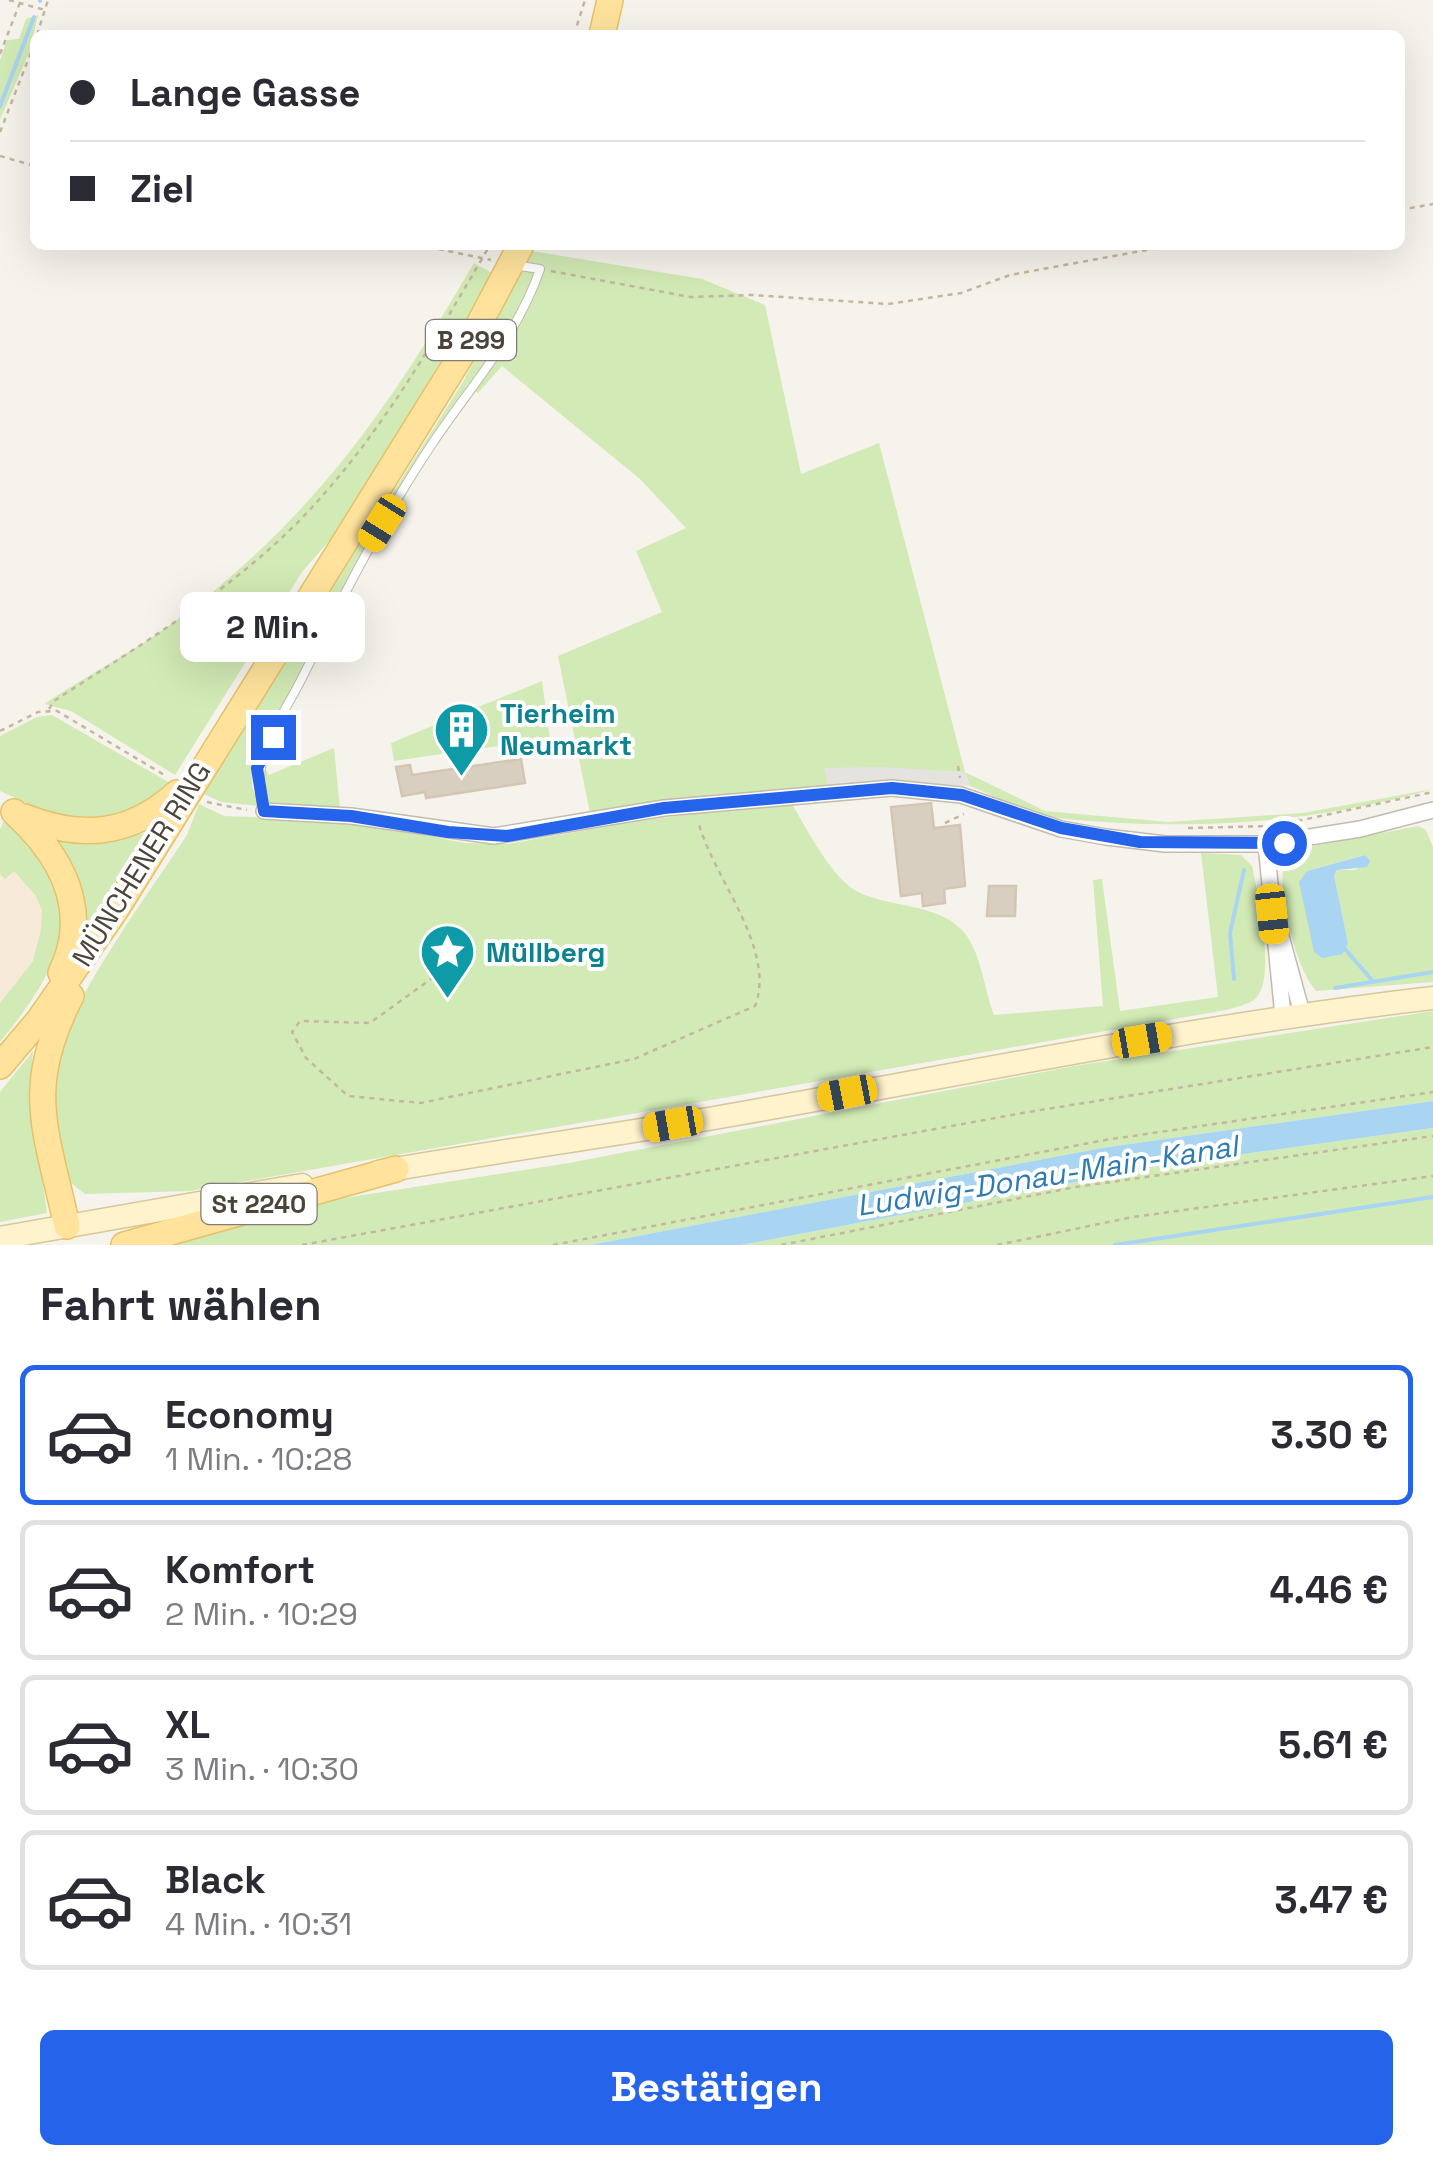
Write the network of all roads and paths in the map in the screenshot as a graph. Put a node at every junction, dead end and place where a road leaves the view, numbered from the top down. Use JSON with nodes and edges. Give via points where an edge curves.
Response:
{"nodes":[{"id":1,"x":9,"y":0,"type":"edge"},
{"id":2,"x":48,"y":0,"type":"edge"},
{"id":3,"x":584,"y":0,"type":"edge"},
{"id":4,"x":610,"y":0,"type":"edge"},
{"id":5,"x":20,"y":2,"type":"edge"},
{"id":6,"x":45,"y":10,"type":"junction"},
{"id":7,"x":39,"y":30,"type":"edge"},
{"id":8,"x":575,"y":30,"type":"edge"},
{"id":9,"x":603,"y":30,"type":"edge"},
{"id":10,"x":0,"y":54,"type":"edge"},
{"id":11,"x":30,"y":55,"type":"edge"},
{"id":12,"x":0,"y":132,"type":"edge"},
{"id":13,"x":0,"y":156,"type":"edge"},
{"id":14,"x":30,"y":165,"type":"edge"},
{"id":15,"x":1433,"y":204,"type":"edge"},
{"id":16,"x":1405,"y":209,"type":"edge"},
{"id":17,"x":444,"y":250,"type":"edge"},
{"id":18,"x":487,"y":250,"type":"edge"},
{"id":19,"x":1147,"y":250,"type":"edge"},
{"id":20,"x":516,"y":255,"type":"edge"},
{"id":21,"x":483,"y":258,"type":"junction"},
{"id":22,"x":540,"y":270,"type":"junction"},
{"id":23,"x":49,"y":709,"type":"junction"},
{"id":24,"x":0,"y":731,"type":"edge"},
{"id":25,"x":174,"y":780,"type":"dead end"},
{"id":26,"x":200,"y":786,"type":"junction"},
{"id":27,"x":1433,"y":792,"type":"edge"},
{"id":28,"x":694,"y":805,"type":"junction"},
{"id":29,"x":7,"y":808,"type":"edge"},
{"id":30,"x":1433,"y":810,"type":"edge"},
{"id":31,"x":264,"y":811,"type":"junction"},
{"id":32,"x":964,"y":814,"type":"dead end"},
{"id":33,"x":946,"y":823,"type":"dead end"},
{"id":34,"x":1174,"y":829,"type":"dead end"},
{"id":35,"x":1266,"y":844,"type":"junction"},
{"id":36,"x":115,"y":912,"type":"junction"},
{"id":37,"x":442,"y":971,"type":"dead end"},
{"id":38,"x":1433,"y":998,"type":"edge"},
{"id":39,"x":1293,"y":1015,"type":"junction"},
{"id":40,"x":1433,"y":1047,"type":"edge"},
{"id":41,"x":2,"y":1064,"type":"edge"},
{"id":42,"x":1433,"y":1092,"type":"edge"},
{"id":43,"x":1433,"y":1136,"type":"edge"},
{"id":44,"x":396,"y":1169,"type":"junction"},
{"id":45,"x":1433,"y":1176,"type":"edge"},
{"id":46,"x":67,"y":1226,"type":"junction"},
{"id":47,"x":0,"y":1238,"type":"edge"},
{"id":48,"x":124,"y":1245,"type":"edge"},
{"id":49,"x":302,"y":1245,"type":"edge"},
{"id":50,"x":553,"y":1245,"type":"edge"},
{"id":51,"x":781,"y":1245,"type":"edge"},
{"id":52,"x":997,"y":1245,"type":"edge"}],
"edges":[{"from":1,"to":5,"type":"path"},
{"from":2,"to":6,"type":"path"},
{"from":3,"to":8,"type":"path"},
{"from":4,"to":9,"type":"main road"},
{"from":5,"to":6,"type":"path"},
{"from":5,"to":10,"type":"path"},
{"from":6,"to":7,"type":"path"},
{"from":11,"to":12,"type":"path"},
{"from":13,"to":14,"type":"path"},
{"from":15,"to":16,"type":"path"},
{"from":17,"to":21,"type":"path"},
{"from":18,"to":21,"type":"path"},
{"from":19,"to":22,"type":"path","via":[[888,304],[690,296]]},
{"from":20,"to":21,"type":"path"},
{"from":20,"to":22,"type":"lane"},
{"from":20,"to":26,"type":"main road","name":"MÜNCHENER RING","number":"B 299"},
{"from":21,"to":23,"type":"path","via":[[403,392],[294,526],[198,608]]},
{"from":22,"to":31,"type":"lane","via":[[497,354],[366,550],[257,768]]},
{"from":23,"to":24,"type":"path"},
{"from":23,"to":25,"type":"path"},
{"from":26,"to":29,"type":"main road","via":[[111,830],[68,831]]},
{"from":26,"to":31,"type":"path","via":[[218,807]]},
{"from":26,"to":36,"type":"main road","name":"MÜNCHENER RING","number":"B 299"},
{"from":27,"to":34,"type":"path","via":[[1274,826]]},
{"from":28,"to":31,"type":"street","via":[[494,836]]},
{"from":28,"to":35,"type":"street","via":[[909,788],[981,800],[1106,837]]},
{"from":28,"to":37,"type":"path","via":[[763,985],[755,1006],[634,1059],[421,1103],[348,1096],[306,1058],[292,1032],[300,1021],[370,1023]]},
{"from":29,"to":41,"type":"main road","via":[[58,861],[74,921],[58,978]]},
{"from":30,"to":35,"type":"street"},
{"from":32,"to":33,"type":"path"},
{"from":35,"to":39,"type":"street","via":[[1272,914],[1290,960]]},
{"from":36,"to":41,"type":"main road","name":"MÜNCHENER RING","number":"B 299"},
{"from":36,"to":46,"type":"main road","via":[[43,1060],[42,1106]]},
{"from":38,"to":39,"type":"main road","number":"St 2240"},
{"from":39,"to":44,"type":"main road","number":"St 2240"},
{"from":40,"to":49,"type":"path","via":[[1028,1112]]},
{"from":42,"to":50,"type":"path","via":[[1086,1143]]},
{"from":43,"to":51,"type":"path","via":[[1146,1176]]},
{"from":44,"to":46,"type":"main road","number":"St 2240"},
{"from":44,"to":48,"type":"main road","number":"St 2240"},
{"from":45,"to":52,"type":"path","via":[[1133,1217]]},
{"from":46,"to":47,"type":"main road","number":"St 2240"}]}
